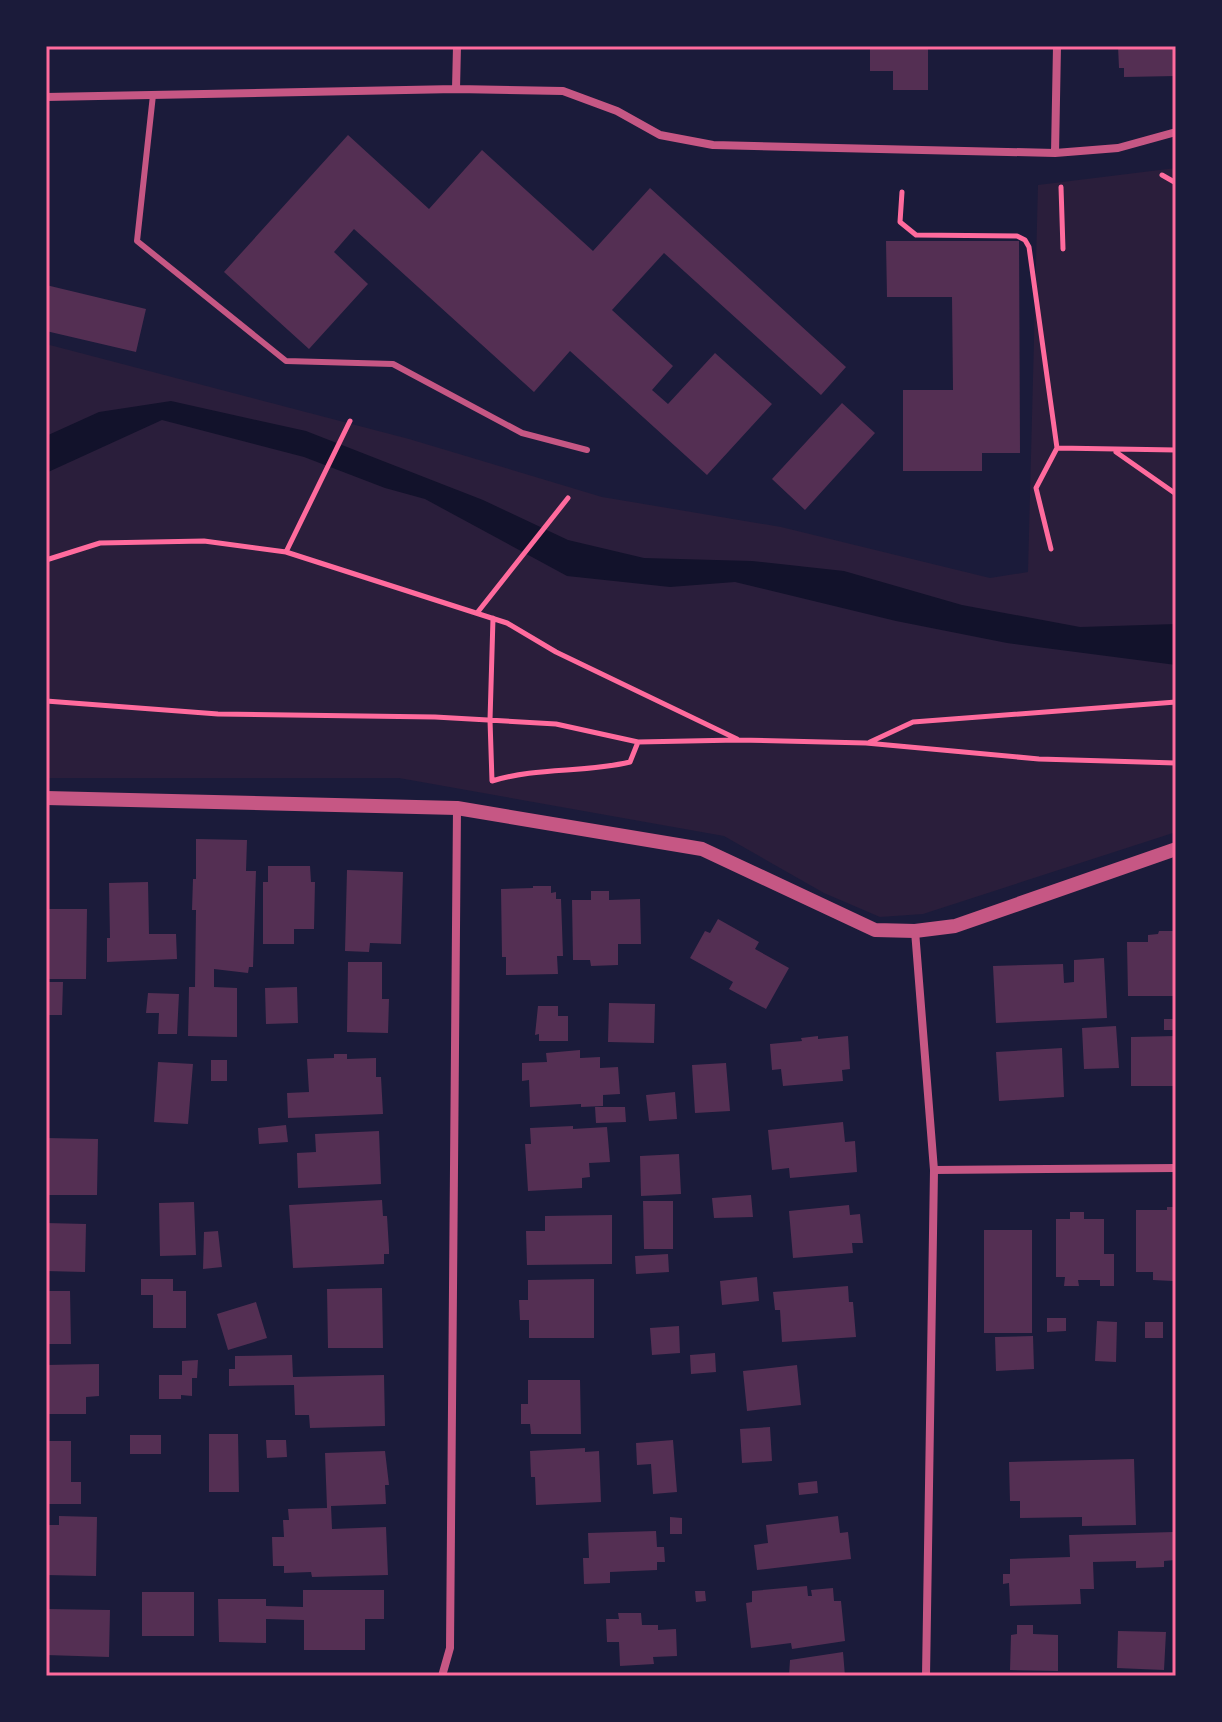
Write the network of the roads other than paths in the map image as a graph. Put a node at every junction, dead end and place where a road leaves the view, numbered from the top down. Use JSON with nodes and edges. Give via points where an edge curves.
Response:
{"nodes":[{"id":1,"x":457,"y":46,"type":"edge"},
{"id":2,"x":1057,"y":46,"type":"edge"},
{"id":3,"x":456,"y":89,"type":"junction"},
{"id":4,"x":153,"y":95,"type":"junction"},
{"id":5,"x":46,"y":97,"type":"edge"},
{"id":6,"x":1176,"y":132,"type":"edge"},
{"id":7,"x":1055,"y":153,"type":"junction"},
{"id":8,"x":587,"y":450,"type":"dead end"},
{"id":9,"x":46,"y":798,"type":"edge"},
{"id":10,"x":457,"y":808,"type":"junction"},
{"id":11,"x":1176,"y":849,"type":"edge"},
{"id":12,"x":915,"y":931,"type":"junction"},
{"id":13,"x":1176,"y":1168,"type":"edge"},
{"id":14,"x":934,"y":1170,"type":"junction"},
{"id":15,"x":442,"y":1676,"type":"edge"},
{"id":16,"x":926,"y":1676,"type":"edge"}],
"edges":[{"from":1,"to":3,"type":"street"},
{"from":2,"to":7,"type":"street"},
{"from":3,"to":4,"type":"street"},
{"from":3,"to":7,"type":"street","via":[[563,91],[617,111],[660,135],[713,145]]},
{"from":4,"to":5,"type":"street"},
{"from":4,"to":8,"type":"lane","via":[[137,241],[286,361],[393,364],[522,433]]},
{"from":6,"to":7,"type":"street","via":[[1118,148]]},
{"from":9,"to":10,"type":"street"},
{"from":10,"to":12,"type":"street","via":[[702,849],[875,930]]},
{"from":10,"to":15,"type":"street","via":[[450,1648]]},
{"from":11,"to":12,"type":"street","via":[[955,926]]},
{"from":12,"to":14,"type":"street"},
{"from":13,"to":14,"type":"street"},
{"from":14,"to":16,"type":"street"}]}
